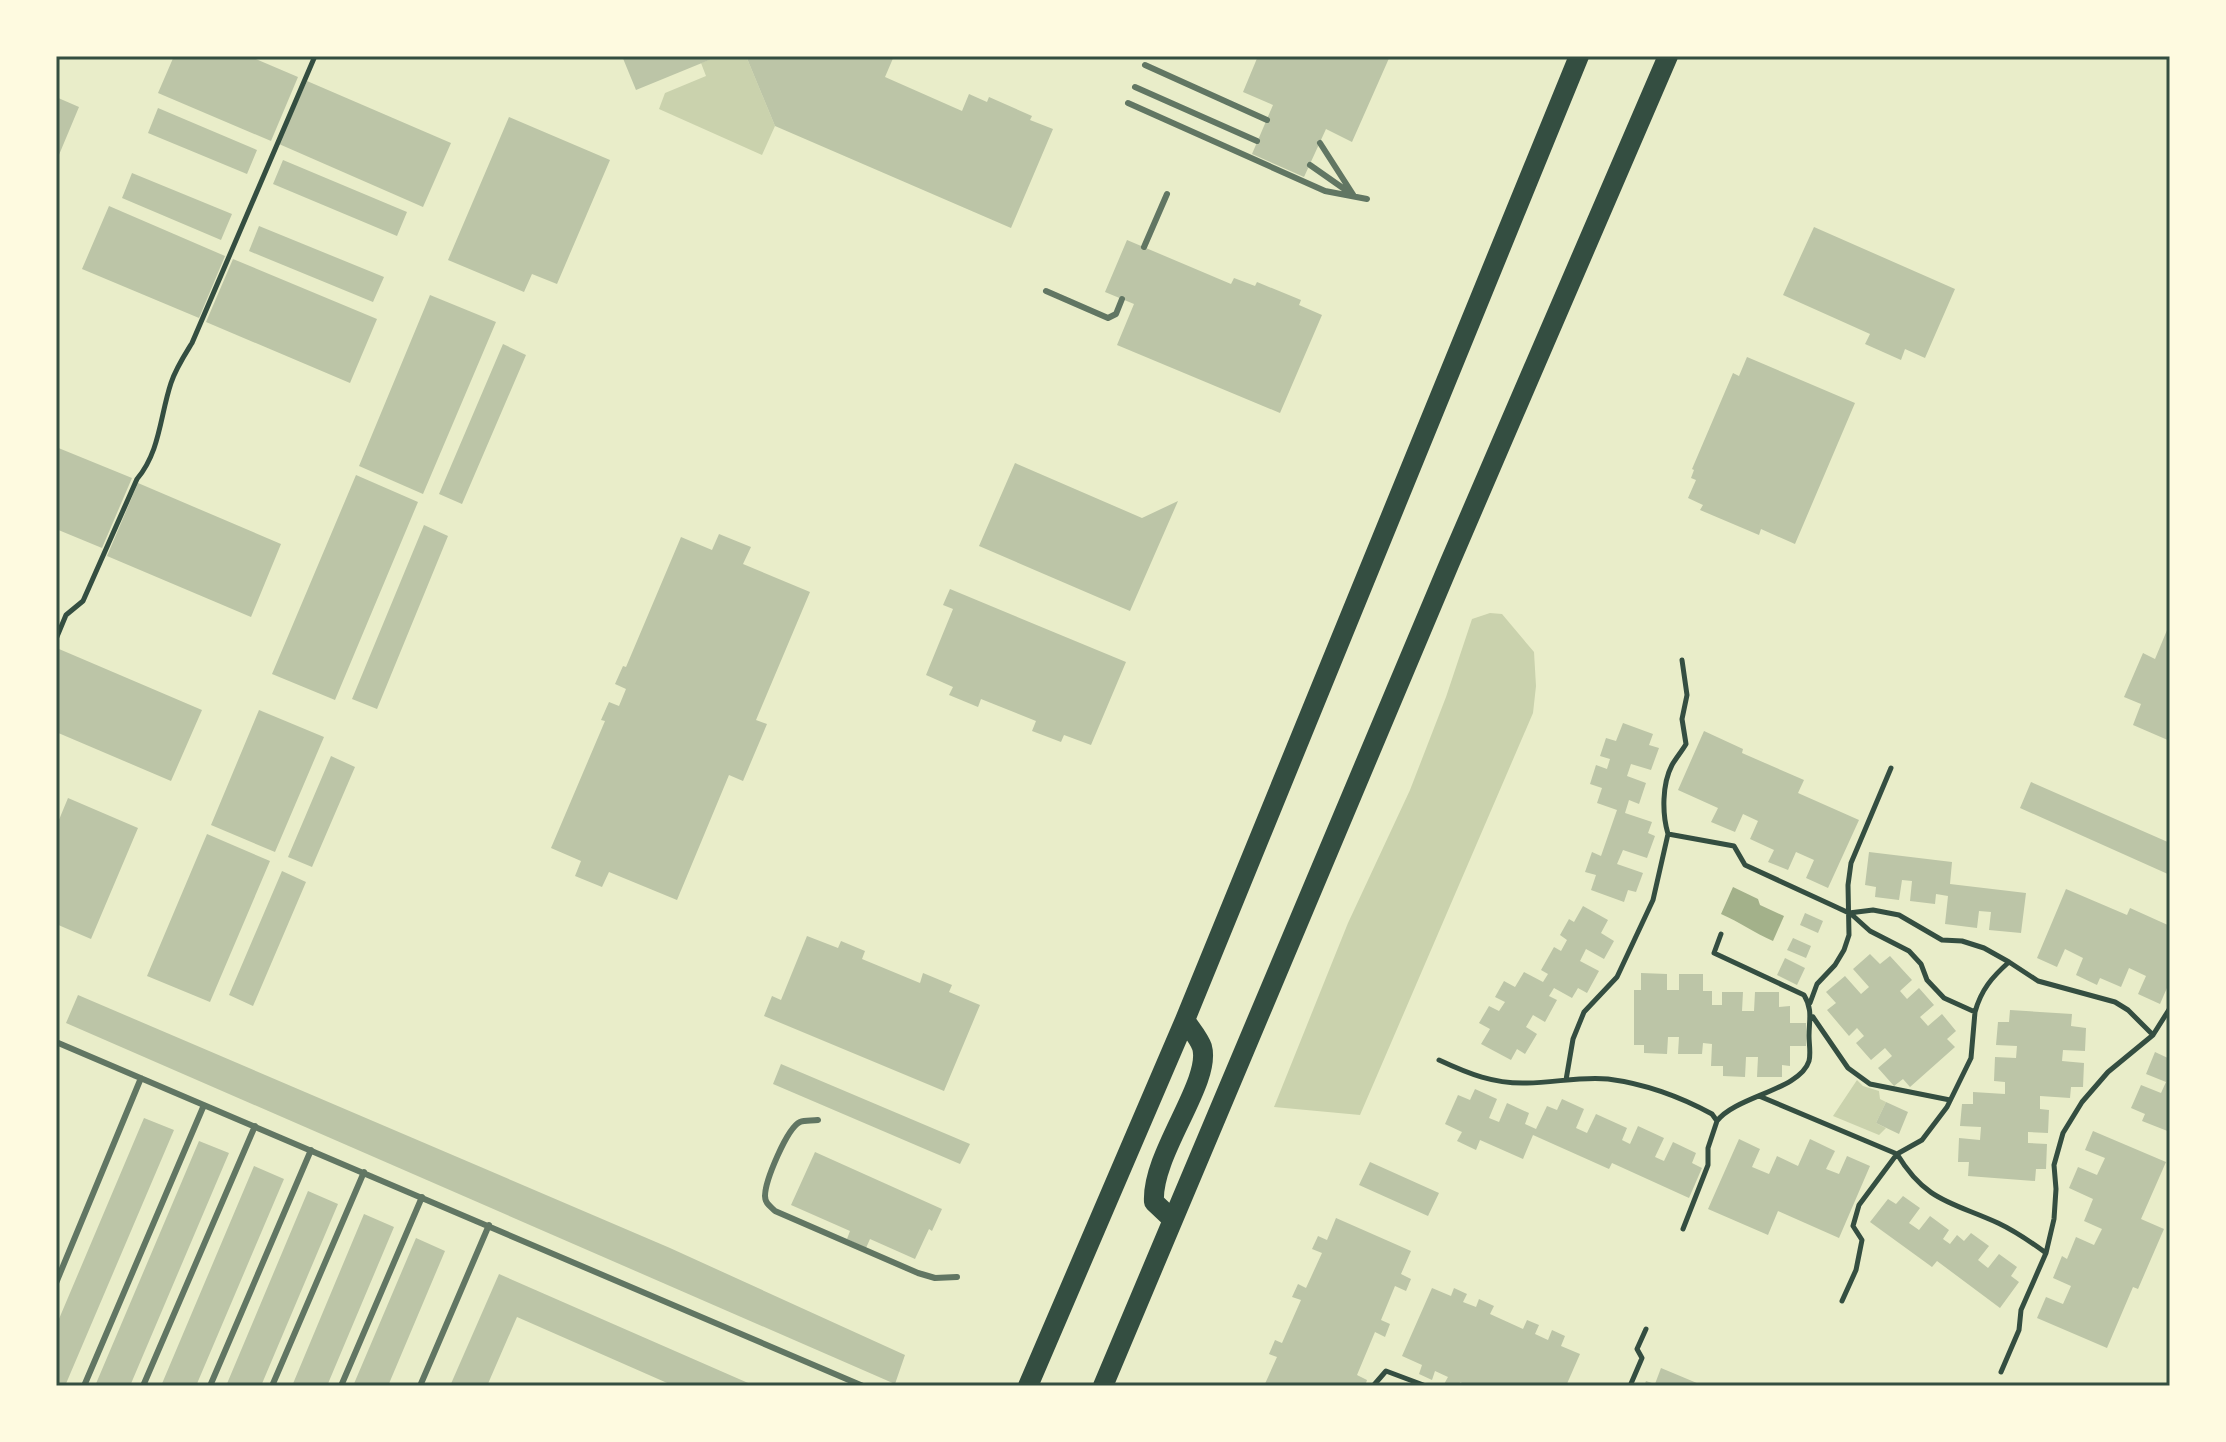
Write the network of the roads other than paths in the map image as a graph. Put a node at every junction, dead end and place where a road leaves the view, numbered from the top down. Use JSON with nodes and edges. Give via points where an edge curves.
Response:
{"nodes":[{"id":1,"x":1579,"y":56,"type":"edge"},
{"id":2,"x":1668,"y":56,"type":"edge"},
{"id":3,"x":1145,"y":65,"type":"dead end"},
{"id":4,"x":1135,"y":87,"type":"dead end"},
{"id":5,"x":1128,"y":103,"type":"dead end"},
{"id":6,"x":1267,"y":120,"type":"dead end"},
{"id":7,"x":1257,"y":141,"type":"dead end"},
{"id":8,"x":1320,"y":143,"type":"dead end"},
{"id":9,"x":1310,"y":165,"type":"dead end"},
{"id":10,"x":1167,"y":194,"type":"dead end"},
{"id":11,"x":1354,"y":196,"type":"junction"},
{"id":12,"x":1367,"y":199,"type":"dead end"},
{"id":13,"x":1144,"y":247,"type":"dead end"},
{"id":14,"x":1046,"y":291,"type":"dead end"},
{"id":15,"x":1122,"y":299,"type":"dead end"},
{"id":16,"x":1185,"y":1020,"type":"junction"},
{"id":17,"x":56,"y":1042,"type":"edge"},
{"id":18,"x":141,"y":1078,"type":"junction"},
{"id":19,"x":204,"y":1105,"type":"junction"},
{"id":20,"x":818,"y":1120,"type":"dead end"},
{"id":21,"x":255,"y":1126,"type":"junction"},
{"id":22,"x":311,"y":1150,"type":"junction"},
{"id":23,"x":364,"y":1172,"type":"junction"},
{"id":24,"x":422,"y":1197,"type":"junction"},
{"id":25,"x":1172,"y":1219,"type":"junction"},
{"id":26,"x":489,"y":1225,"type":"junction"},
{"id":27,"x":957,"y":1277,"type":"dead end"},
{"id":28,"x":56,"y":1283,"type":"edge"},
{"id":29,"x":84,"y":1386,"type":"edge"},
{"id":30,"x":143,"y":1386,"type":"edge"},
{"id":31,"x":210,"y":1386,"type":"edge"},
{"id":32,"x":272,"y":1386,"type":"edge"},
{"id":33,"x":341,"y":1386,"type":"edge"},
{"id":34,"x":420,"y":1386,"type":"edge"},
{"id":35,"x":863,"y":1386,"type":"edge"},
{"id":36,"x":1028,"y":1386,"type":"edge"},
{"id":37,"x":1103,"y":1386,"type":"edge"}],
"edges":[{"from":1,"to":16,"type":"main road"},
{"from":2,"to":25,"type":"main road"},
{"from":3,"to":6,"type":"lane"},
{"from":4,"to":7,"type":"lane"},
{"from":5,"to":11,"type":"lane","via":[[1325,191]]},
{"from":8,"to":11,"type":"lane"},
{"from":9,"to":11,"type":"lane"},
{"from":10,"to":13,"type":"lane"},
{"from":11,"to":12,"type":"lane"},
{"from":14,"to":15,"type":"lane","via":[[1108,318],[1116,314]]},
{"from":16,"to":25,"type":"main road","via":[[1202,1047],[1202,1070],[1153,1188],[1154,1202]]},
{"from":16,"to":36,"type":"main road"},
{"from":17,"to":18,"type":"lane"},
{"from":18,"to":19,"type":"lane"},
{"from":18,"to":28,"type":"lane"},
{"from":19,"to":21,"type":"lane"},
{"from":19,"to":29,"type":"lane"},
{"from":20,"to":27,"type":"lane","via":[[801,1121],[790,1129],[768,1180],[767,1203],[918,1273]]},
{"from":21,"to":22,"type":"lane"},
{"from":21,"to":30,"type":"lane"},
{"from":22,"to":23,"type":"lane"},
{"from":22,"to":31,"type":"lane"},
{"from":23,"to":24,"type":"lane"},
{"from":23,"to":32,"type":"lane"},
{"from":24,"to":26,"type":"lane"},
{"from":24,"to":33,"type":"lane"},
{"from":25,"to":37,"type":"main road"},
{"from":26,"to":34,"type":"lane"},
{"from":26,"to":35,"type":"lane"}]}
